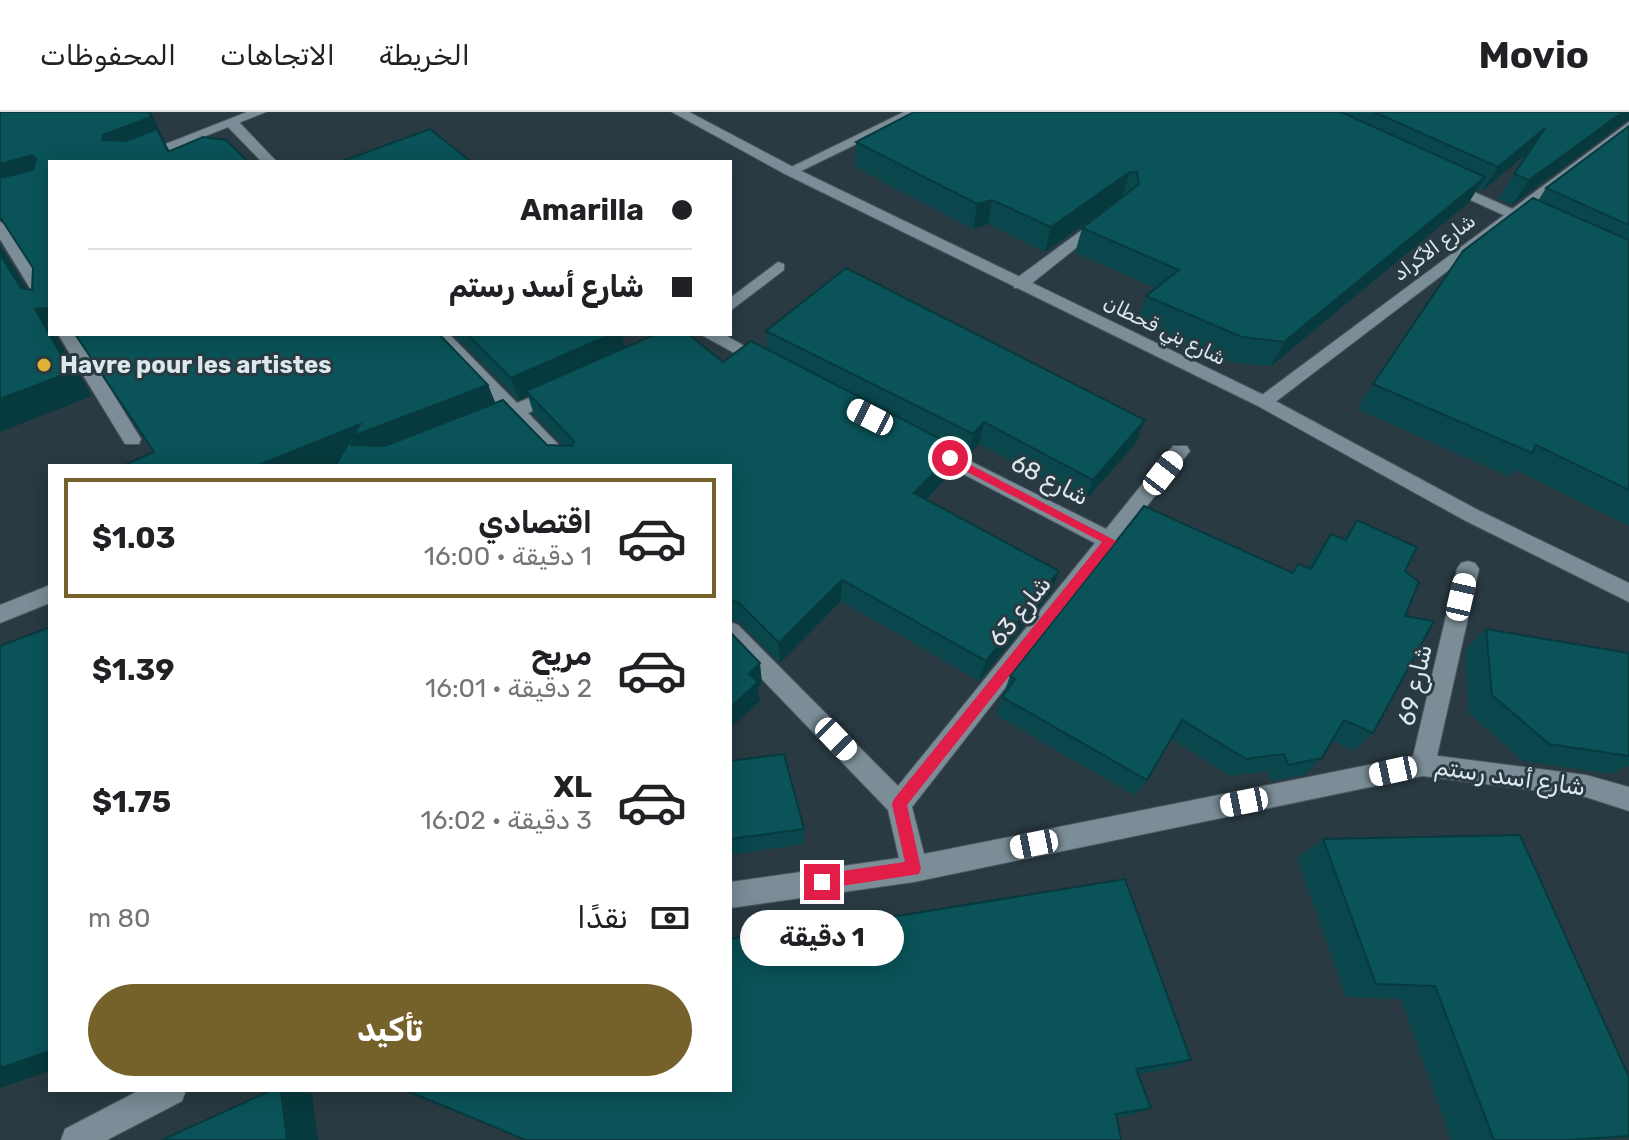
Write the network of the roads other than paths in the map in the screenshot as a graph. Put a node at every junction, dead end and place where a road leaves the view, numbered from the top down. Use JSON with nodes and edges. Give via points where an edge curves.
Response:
{"nodes":[{"id":1,"x":259,"y":112,"type":"edge"},
{"id":2,"x":679,"y":112,"type":"edge"},
{"id":3,"x":915,"y":112,"type":"edge"},
{"id":4,"x":232,"y":123,"type":"junction"},
{"id":5,"x":1629,"y":126,"type":"edge"},
{"id":6,"x":132,"y":160,"type":"edge"},
{"id":7,"x":268,"y":160,"type":"edge"},
{"id":8,"x":790,"y":171,"type":"junction"},
{"id":9,"x":1429,"y":175,"type":"edge"},
{"id":10,"x":1113,"y":212,"type":"edge"},
{"id":11,"x":1510,"y":213,"type":"junction"},
{"id":12,"x":0,"y":227,"type":"edge"},
{"id":13,"x":1550,"y":231,"type":"edge"},
{"id":14,"x":778,"y":267,"type":"dead end"},
{"id":15,"x":1020,"y":284,"type":"junction"},
{"id":16,"x":48,"y":304,"type":"edge"},
{"id":17,"x":732,"y":304,"type":"edge"},
{"id":18,"x":68,"y":336,"type":"edge"},
{"id":19,"x":441,"y":336,"type":"edge"},
{"id":20,"x":713,"y":336,"type":"edge"},
{"id":21,"x":778,"y":370,"type":"edge"},
{"id":22,"x":574,"y":386,"type":"edge"},
{"id":23,"x":1264,"y":402,"type":"junction"},
{"id":24,"x":516,"y":412,"type":"junction"},
{"id":25,"x":474,"y":428,"type":"edge"},
{"id":26,"x":132,"y":439,"type":"edge"},
{"id":27,"x":917,"y":441,"type":"edge"},
{"id":28,"x":1180,"y":451,"type":"dead end"},
{"id":29,"x":567,"y":464,"type":"edge"},
{"id":30,"x":1110,"y":541,"type":"junction"},
{"id":31,"x":1468,"y":569,"type":"dead end"},
{"id":32,"x":1629,"y":593,"type":"edge"},
{"id":33,"x":48,"y":595,"type":"edge"},
{"id":34,"x":0,"y":614,"type":"edge"},
{"id":35,"x":732,"y":633,"type":"edge"},
{"id":36,"x":1423,"y":765,"type":"junction"},
{"id":37,"x":1629,"y":799,"type":"edge"},
{"id":38,"x":899,"y":804,"type":"junction"},
{"id":39,"x":914,"y":869,"type":"junction"},
{"id":40,"x":732,"y":895,"type":"edge"},
{"id":41,"x":167,"y":1092,"type":"edge"},
{"id":42,"x":76,"y":1140,"type":"edge"}],
"edges":[{"from":1,"to":4,"type":"street"},
{"from":2,"to":8,"type":"street","name":"شارع بني قحطان"},
{"from":3,"to":8,"type":"street"},
{"from":4,"to":6,"type":"street"},
{"from":4,"to":7,"type":"street"},
{"from":5,"to":11,"type":"street","name":"شارع الأكراد"},
{"from":8,"to":15,"type":"street","name":"شارع بني قحطان"},
{"from":9,"to":11,"type":"street"},
{"from":10,"to":15,"type":"street"},
{"from":11,"to":13,"type":"street"},
{"from":11,"to":23,"type":"street","name":"شارع الأكراد"},
{"from":12,"to":16,"type":"street"},
{"from":14,"to":17,"type":"street"},
{"from":15,"to":23,"type":"street","name":"شارع بني قحطان"},
{"from":18,"to":26,"type":"street"},
{"from":19,"to":24,"type":"street"},
{"from":20,"to":21,"type":"street"},
{"from":22,"to":24,"type":"street"},
{"from":23,"to":32,"type":"street","name":"شارع بني قحطان","via":[[1471,515]]},
{"from":24,"to":25,"type":"street"},
{"from":24,"to":29,"type":"street"},
{"from":27,"to":30,"type":"street","name":"شارع 68"},
{"from":28,"to":30,"type":"street","name":"شارع 63"},
{"from":30,"to":38,"type":"street","name":"شارع 63"},
{"from":31,"to":36,"type":"street","name":"شارع 69"},
{"from":33,"to":34,"type":"street"},
{"from":35,"to":38,"type":"street"},
{"from":36,"to":37,"type":"street","name":"شارع أسد رستم","via":[[1586,786]]},
{"from":36,"to":39,"type":"street","name":"شارع أسد رستم"},
{"from":38,"to":39,"type":"street"},
{"from":39,"to":40,"type":"street","name":"شارع أسد رستم"},
{"from":41,"to":42,"type":"street"}]}
